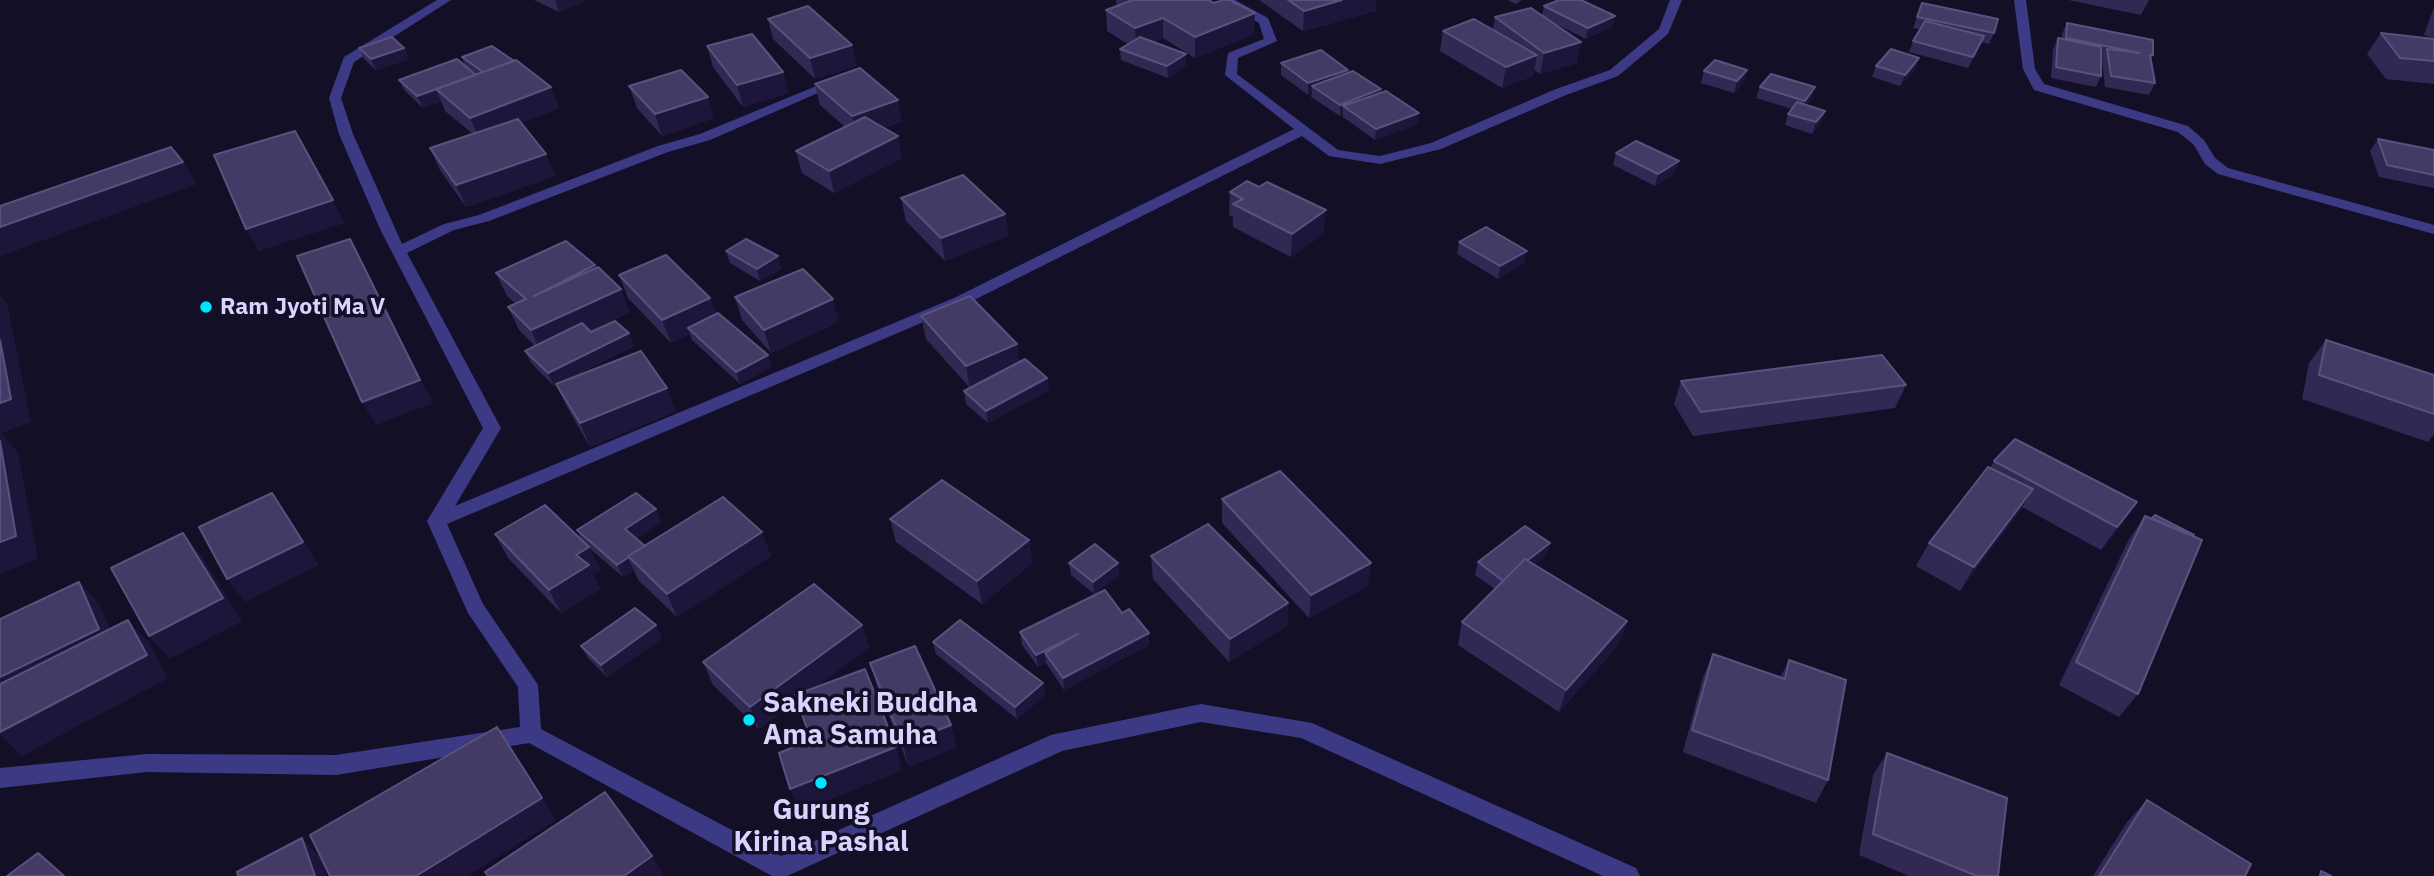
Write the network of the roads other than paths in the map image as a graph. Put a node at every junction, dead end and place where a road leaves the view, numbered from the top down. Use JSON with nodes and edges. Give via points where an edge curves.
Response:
{"nodes":[{"id":1,"x":445,"y":0,"type":"edge"},
{"id":2,"x":1227,"y":0,"type":"edge"},
{"id":3,"x":1676,"y":0,"type":"edge"},
{"id":4,"x":2020,"y":0,"type":"edge"},
{"id":5,"x":835,"y":83,"type":"edge"},
{"id":6,"x":1303,"y":130,"type":"junction"},
{"id":7,"x":2434,"y":230,"type":"edge"},
{"id":8,"x":398,"y":251,"type":"junction"},
{"id":9,"x":436,"y":521,"type":"junction"},
{"id":10,"x":531,"y":734,"type":"junction"},
{"id":11,"x":0,"y":778,"type":"edge"},
{"id":12,"x":774,"y":872,"type":"edge"},
{"id":13,"x":1628,"y":876,"type":"edge"}],
"edges":[{"from":1,"to":8,"type":"street","via":[[348,60],[335,98],[346,134]]},
{"from":2,"to":6,"type":"street","via":[[1264,21],[1271,41],[1232,56],[1231,75]]},
{"from":3,"to":6,"type":"street","via":[[1664,31],[1614,73],[1436,146],[1380,160],[1334,153]]},
{"from":4,"to":7,"type":"street","via":[[2029,69],[2039,87],[2183,129],[2223,171]]},
{"from":5,"to":8,"type":"street","via":[[705,137],[449,227]]},
{"from":6,"to":9,"type":"street","via":[[960,301]]},
{"from":8,"to":9,"type":"street","via":[[492,428]]},
{"from":9,"to":10,"type":"street","via":[[475,608],[528,685]]},
{"from":10,"to":11,"type":"street","via":[[336,765],[147,763]]},
{"from":10,"to":12,"type":"street"},
{"from":12,"to":13,"type":"street","via":[[1059,742],[1201,713],[1304,729]]}]}
